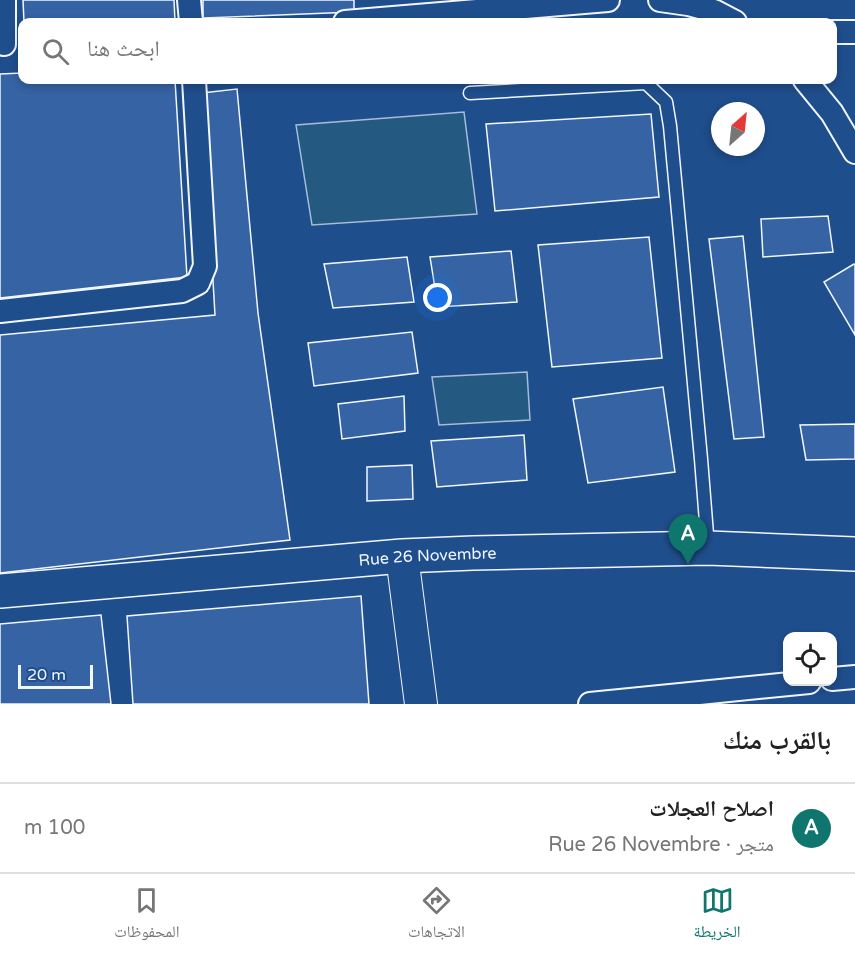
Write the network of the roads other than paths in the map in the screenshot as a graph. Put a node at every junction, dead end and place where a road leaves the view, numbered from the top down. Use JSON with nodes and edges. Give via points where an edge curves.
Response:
{"nodes":[{"id":1,"x":4,"y":0,"type":"edge"},
{"id":2,"x":189,"y":0,"type":"edge"},
{"id":3,"x":608,"y":0,"type":"edge"},
{"id":4,"x":660,"y":0,"type":"edge"},
{"id":5,"x":561,"y":2,"type":"edge"},
{"id":6,"x":714,"y":6,"type":"edge"},
{"id":7,"x":374,"y":10,"type":"edge"},
{"id":8,"x":190,"y":18,"type":"edge"},
{"id":9,"x":355,"y":18,"type":"edge"},
{"id":10,"x":730,"y":18,"type":"edge"},
{"id":11,"x":837,"y":32,"type":"edge"},
{"id":12,"x":855,"y":32,"type":"edge"},
{"id":13,"x":9,"y":44,"type":"edge"},
{"id":14,"x":194,"y":84,"type":"edge"},
{"id":15,"x":628,"y":84,"type":"edge"},
{"id":16,"x":647,"y":84,"type":"edge"},
{"id":17,"x":808,"y":84,"type":"edge"},
{"id":18,"x":470,"y":93,"type":"dead end"},
{"id":19,"x":855,"y":152,"type":"edge"},
{"id":20,"x":0,"y":311,"type":"edge"},
{"id":21,"x":708,"y":548,"type":"junction"},
{"id":22,"x":855,"y":554,"type":"edge"},
{"id":23,"x":402,"y":556,"type":"junction"},
{"id":24,"x":0,"y":591,"type":"edge"},
{"id":25,"x":855,"y":677,"type":"edge"},
{"id":26,"x":837,"y":679,"type":"edge"},
{"id":27,"x":783,"y":684,"type":"edge"},
{"id":28,"x":421,"y":704,"type":"edge"},
{"id":29,"x":590,"y":704,"type":"edge"}],
"edges":[{"from":1,"to":13,"type":"street"},
{"from":2,"to":8,"type":"street"},
{"from":3,"to":5,"type":"street"},
{"from":4,"to":6,"type":"street"},
{"from":5,"to":7,"type":"street"},
{"from":6,"to":10,"type":"street"},
{"from":7,"to":9,"type":"street"},
{"from":11,"to":12,"type":"street"},
{"from":14,"to":20,"type":"street","via":[[205,266],[198,284],[182,291]]},
{"from":15,"to":18,"type":"lane"},
{"from":16,"to":21,"type":"lane","via":[[666,102]]},
{"from":17,"to":19,"type":"street","via":[[832,113]]},
{"from":21,"to":22,"type":"main road","name":"Rue 26 Novembre"},
{"from":21,"to":23,"type":"main road","name":"Rue 26 Novembre"},
{"from":23,"to":24,"type":"main road","name":"Rue 26 Novembre"},
{"from":23,"to":28,"type":"street"},
{"from":25,"to":26,"type":"street"},
{"from":27,"to":29,"type":"street"}]}
